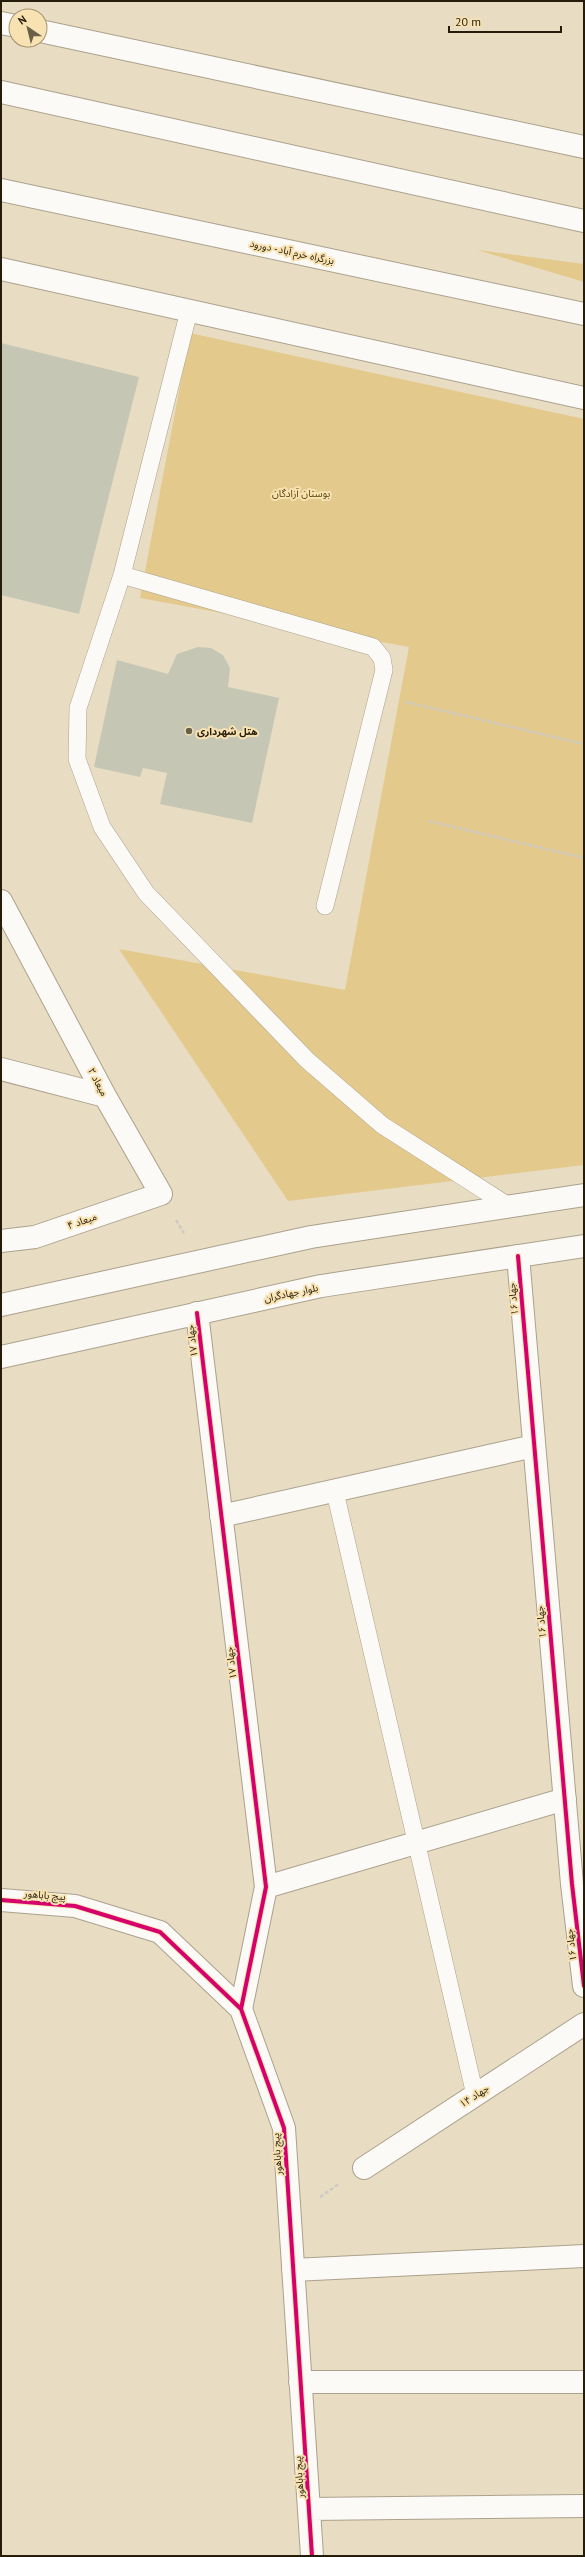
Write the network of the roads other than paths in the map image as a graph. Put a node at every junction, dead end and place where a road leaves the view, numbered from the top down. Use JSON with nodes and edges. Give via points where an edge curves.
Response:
{"nodes":[{"id":1,"x":48,"y":33,"type":"edge"},
{"id":2,"x":1,"y":92,"type":"edge"},
{"id":3,"x":584,"y":147,"type":"edge"},
{"id":4,"x":1,"y":190,"type":"edge"},
{"id":5,"x":584,"y":221,"type":"edge"},
{"id":6,"x":1,"y":269,"type":"edge"},
{"id":7,"x":189,"y":311,"type":"junction"},
{"id":8,"x":584,"y":314,"type":"edge"},
{"id":9,"x":584,"y":398,"type":"edge"},
{"id":10,"x":122,"y":575,"type":"junction"},
{"id":11,"x":1,"y":901,"type":"edge"},
{"id":12,"x":325,"y":906,"type":"dead end"},
{"id":13,"x":1,"y":1069,"type":"edge"},
{"id":14,"x":105,"y":1096,"type":"junction"},
{"id":15,"x":161,"y":1194,"type":"joint"},
{"id":16,"x":584,"y":1195,"type":"edge"},
{"id":17,"x":510,"y":1207,"type":"junction"},
{"id":18,"x":1,"y":1241,"type":"edge"},
{"id":19,"x":584,"y":1247,"type":"edge"},
{"id":20,"x":518,"y":1256,"type":"junction"},
{"id":21,"x":1,"y":1305,"type":"edge"},
{"id":22,"x":197,"y":1313,"type":"junction"},
{"id":23,"x":1,"y":1357,"type":"edge"},
{"id":24,"x":534,"y":1446,"type":"junction"},
{"id":25,"x":335,"y":1492,"type":"junction"},
{"id":26,"x":222,"y":1516,"type":"junction"},
{"id":27,"x":565,"y":1799,"type":"junction"},
{"id":28,"x":417,"y":1844,"type":"junction"},
{"id":29,"x":578,"y":1880,"type":"edge"},
{"id":30,"x":266,"y":1887,"type":"junction"},
{"id":31,"x":1,"y":1900,"type":"edge"},
{"id":32,"x":584,"y":1986,"type":"edge"},
{"id":33,"x":241,"y":2009,"type":"junction"},
{"id":34,"x":584,"y":2024,"type":"edge"},
{"id":35,"x":475,"y":2095,"type":"junction"},
{"id":36,"x":364,"y":2168,"type":"road end"},
{"id":37,"x":584,"y":2256,"type":"edge"},
{"id":38,"x":293,"y":2270,"type":"junction"},
{"id":39,"x":300,"y":2382,"type":"junction"},
{"id":40,"x":584,"y":2382,"type":"edge"},
{"id":41,"x":584,"y":2506,"type":"edge"},
{"id":42,"x":309,"y":2509,"type":"junction"},
{"id":43,"x":312,"y":2556,"type":"edge"}],
"edges":[{"from":1,"to":3,"type":"main road"},
{"from":2,"to":5,"type":"main road"},
{"from":4,"to":8,"type":"main road","name":"بزرگراه خرم آباد - دورود"},
{"from":6,"to":7,"type":"main road"},
{"from":7,"to":9,"type":"main road"},
{"from":7,"to":10,"type":"lane"},
{"from":10,"to":12,"type":"lane","via":[[373,647],[382,658],[384,670]]},
{"from":10,"to":17,"type":"lane","via":[[78,708],[77,759],[102,827],[146,893],[307,1060],[382,1126]]},
{"from":11,"to":14,"type":"main road","name":"میعاد ۲"},
{"from":13,"to":14,"type":"main road"},
{"from":14,"to":15,"type":"main road","name":"میعاد ۲"},
{"from":15,"to":18,"type":"main road","name":"میعاد ۴","via":[[35,1236]]},
{"from":16,"to":17,"type":"main road"},
{"from":17,"to":21,"type":"main road","via":[[311,1237]]},
{"from":19,"to":20,"type":"main road","name":"بلوار جهادگران"},
{"from":20,"to":22,"type":"main road","name":"بلوار جهادگران","via":[[321,1286]]},
{"from":20,"to":24,"type":"main road","name":"جهاد ۱۶"},
{"from":22,"to":23,"type":"main road","name":"بلوار جهادگران"},
{"from":22,"to":26,"type":"main road","name":"جهاد ۱۷"},
{"from":24,"to":25,"type":"main road"},
{"from":24,"to":27,"type":"main road","name":"جهاد ۱۶"},
{"from":25,"to":26,"type":"main road"},
{"from":25,"to":28,"type":"lane"},
{"from":26,"to":30,"type":"main road","name":"جهاد ۱۷"},
{"from":27,"to":28,"type":"main road"},
{"from":27,"to":29,"type":"main road","name":"جهاد ۱۶"},
{"from":28,"to":30,"type":"main road"},
{"from":28,"to":35,"type":"lane"},
{"from":29,"to":32,"type":"main road","name":"جهاد ۱۶"},
{"from":30,"to":33,"type":"main road","name":"جهاد ۱۷"},
{"from":31,"to":33,"type":"main road","name":"پیچ باباهور","via":[[75,1906],[160,1932]]},
{"from":33,"to":38,"type":"main road","name":"پیچ باباهور","via":[[284,2128]]},
{"from":34,"to":35,"type":"main road","name":"جهاد ۱۴"},
{"from":35,"to":36,"type":"main road","name":"جهاد ۱۴"},
{"from":37,"to":38,"type":"main road"},
{"from":38,"to":39,"type":"main road","name":"پیچ باباهور"},
{"from":39,"to":40,"type":"main road"},
{"from":39,"to":42,"type":"main road","name":"پیچ باباهور"},
{"from":41,"to":42,"type":"main road"},
{"from":42,"to":43,"type":"main road","name":"پیچ باباهور"}]}
